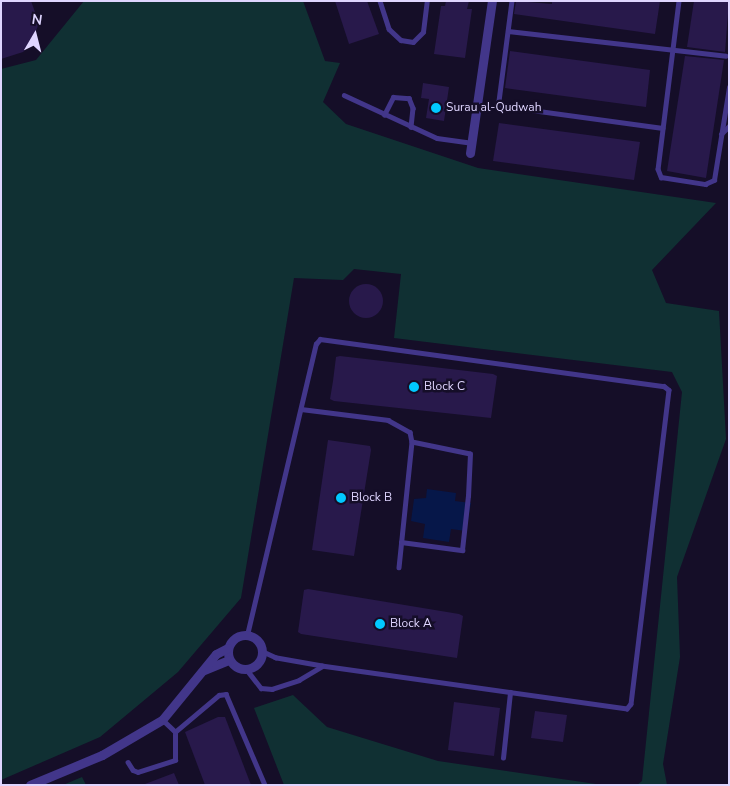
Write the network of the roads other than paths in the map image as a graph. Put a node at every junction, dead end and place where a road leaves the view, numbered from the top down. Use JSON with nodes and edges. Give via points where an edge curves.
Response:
{"nodes":[{"id":1,"x":380,"y":1,"type":"edge"},
{"id":2,"x":427,"y":1,"type":"edge"},
{"id":3,"x":492,"y":1,"type":"edge"},
{"id":4,"x":512,"y":1,"type":"edge"},
{"id":5,"x":679,"y":1,"type":"edge"},
{"id":6,"x":508,"y":31,"type":"junction"},
{"id":7,"x":672,"y":51,"type":"junction"},
{"id":8,"x":726,"y":56,"type":"dead end"},
{"id":9,"x":729,"y":87,"type":"edge"},
{"id":10,"x":344,"y":95,"type":"dead end"},
{"id":11,"x":384,"y":115,"type":"junction"},
{"id":12,"x":729,"y":126,"type":"edge"},
{"id":13,"x":411,"y":127,"type":"junction"},
{"id":14,"x":663,"y":128,"type":"junction"},
{"id":15,"x":720,"y":135,"type":"junction"},
{"id":16,"x":471,"y":148,"type":"joint"},
{"id":17,"x":300,"y":409,"type":"junction"},
{"id":18,"x":412,"y":442,"type":"junction"},
{"id":19,"x":401,"y":542,"type":"junction"},
{"id":20,"x":399,"y":567,"type":"dead end"},
{"id":21,"x":247,"y":635,"type":"junction"},
{"id":22,"x":228,"y":648,"type":"junction"},
{"id":23,"x":263,"y":652,"type":"junction"},
{"id":24,"x":229,"y":660,"type":"junction"},
{"id":25,"x":322,"y":666,"type":"junction"},
{"id":26,"x":247,"y":670,"type":"junction"},
{"id":27,"x":203,"y":671,"type":"junction"},
{"id":28,"x":510,"y":692,"type":"junction"},
{"id":29,"x":162,"y":720,"type":"junction"},
{"id":30,"x":175,"y":732,"type":"junction"},
{"id":31,"x":503,"y":758,"type":"dead end"},
{"id":32,"x":128,"y":762,"type":"dead end"},
{"id":33,"x":30,"y":785,"type":"edge"},
{"id":34,"x":265,"y":785,"type":"edge"}],
"edges":[{"from":1,"to":2,"type":"lane","via":[[389,29],[401,40],[412,42],[423,32]]},
{"from":3,"to":16,"type":"street"},
{"from":4,"to":6,"type":"lane"},
{"from":5,"to":7,"type":"lane"},
{"from":6,"to":7,"type":"lane"},
{"from":6,"to":14,"type":"lane","via":[[499,101],[502,106]]},
{"from":7,"to":8,"type":"lane"},
{"from":7,"to":14,"type":"lane"},
{"from":9,"to":15,"type":"lane"},
{"from":10,"to":11,"type":"lane"},
{"from":11,"to":13,"type":"lane"},
{"from":11,"to":13,"type":"lane","via":[[393,98],[409,98],[413,108]]},
{"from":12,"to":15,"type":"lane"},
{"from":13,"to":16,"type":"lane"},
{"from":14,"to":15,"type":"lane","via":[[658,174],[661,178],[676,181],[712,182]]},
{"from":17,"to":18,"type":"lane","via":[[399,423],[410,432]]},
{"from":17,"to":21,"type":"lane"},
{"from":17,"to":28,"type":"lane","via":[[316,344],[323,338],[664,386],[669,390],[630,707],[624,709]]},
{"from":18,"to":19,"type":"lane"},
{"from":18,"to":19,"type":"lane","via":[[470,454],[468,496],[462,550]]},
{"from":19,"to":20,"type":"lane"},
{"from":21,"to":22,"type":"street","via":[[238,636]]},
{"from":21,"to":23,"type":"street","via":[[261,644]]},
{"from":22,"to":24,"type":"street"},
{"from":22,"to":27,"type":"street","via":[[216,654]]},
{"from":23,"to":25,"type":"lane","via":[[276,658]]},
{"from":23,"to":26,"type":"street","via":[[255,667]]},
{"from":24,"to":26,"type":"street","via":[[237,668]]},
{"from":24,"to":27,"type":"street"},
{"from":25,"to":26,"type":"lane","via":[[299,680],[272,689],[261,688]]},
{"from":25,"to":28,"type":"lane"},
{"from":27,"to":29,"type":"street"},
{"from":28,"to":31,"type":"lane"},
{"from":29,"to":30,"type":"lane"},
{"from":29,"to":33,"type":"street","via":[[102,755]]},
{"from":30,"to":32,"type":"lane","via":[[175,760],[138,772],[132,770]]},
{"from":30,"to":34,"type":"lane","via":[[218,694],[226,694]]}]}
